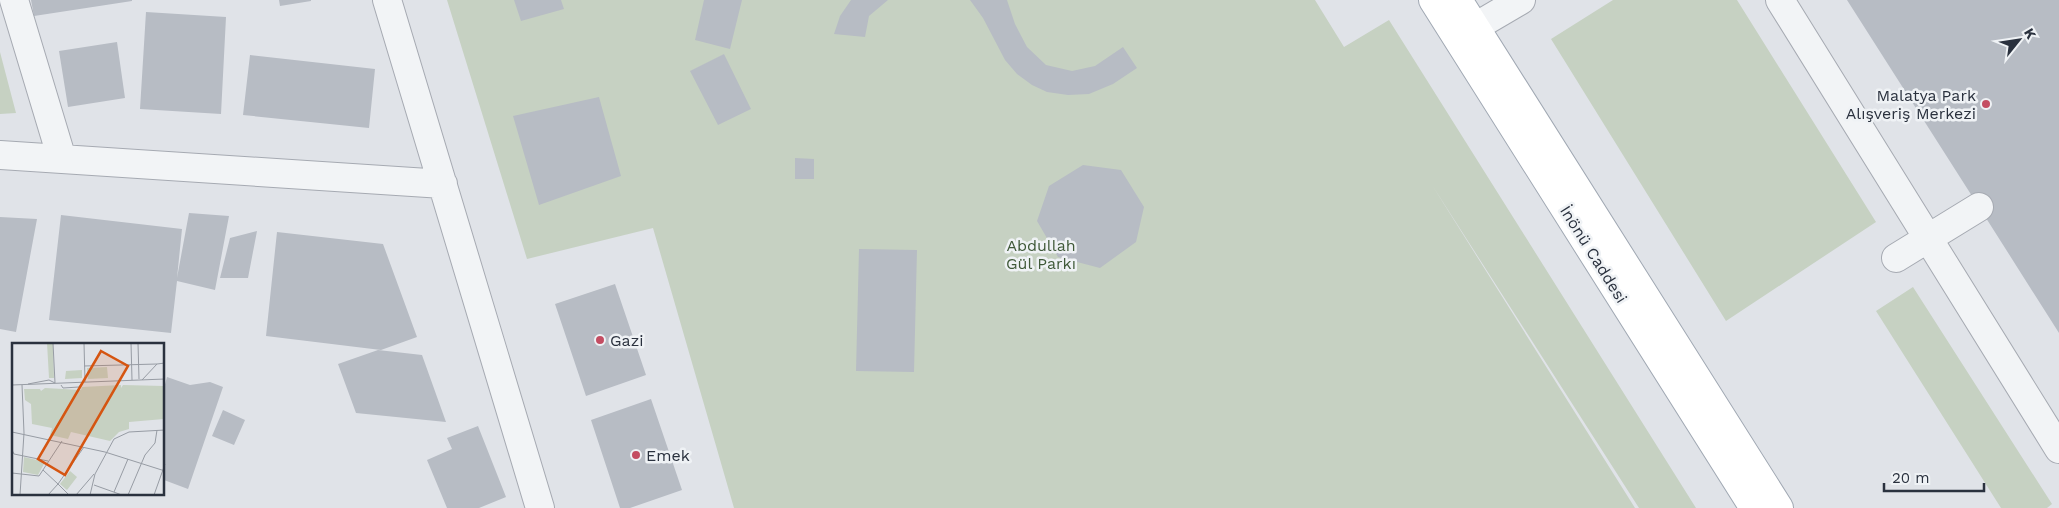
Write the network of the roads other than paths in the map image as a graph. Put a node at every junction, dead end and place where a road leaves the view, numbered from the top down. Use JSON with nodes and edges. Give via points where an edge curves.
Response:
{"nodes":[{"id":1,"x":14,"y":0,"type":"edge"},
{"id":2,"x":387,"y":0,"type":"edge"},
{"id":3,"x":1433,"y":0,"type":"edge"},
{"id":4,"x":1458,"y":0,"type":"edge"},
{"id":5,"x":1521,"y":0,"type":"edge"},
{"id":6,"x":1780,"y":0,"type":"edge"},
{"id":7,"x":1475,"y":28,"type":"junction"},
{"id":8,"x":0,"y":155,"type":"edge"},
{"id":9,"x":62,"y":159,"type":"junction"},
{"id":10,"x":442,"y":184,"type":"junction"},
{"id":11,"x":1979,"y":207,"type":"dead end"},
{"id":12,"x":1928,"y":238,"type":"junction"},
{"id":13,"x":1896,"y":258,"type":"dead end"},
{"id":14,"x":2059,"y":449,"type":"edge"},
{"id":15,"x":540,"y":508,"type":"edge"},
{"id":16,"x":1754,"y":508,"type":"edge"},
{"id":17,"x":1779,"y":508,"type":"edge"}],
"edges":[{"from":1,"to":9,"type":"street"},
{"from":2,"to":10,"type":"street"},
{"from":3,"to":16,"type":"main road","name":"İnönü Caddesi"},
{"from":4,"to":7,"type":"main road","name":"İnönü Caddesi"},
{"from":5,"to":7,"type":"street"},
{"from":6,"to":12,"type":"street"},
{"from":7,"to":17,"type":"main road","name":"İnönü Caddesi"},
{"from":8,"to":9,"type":"street"},
{"from":9,"to":10,"type":"street"},
{"from":10,"to":15,"type":"street"},
{"from":11,"to":12,"type":"street"},
{"from":12,"to":13,"type":"street"},
{"from":12,"to":14,"type":"street"}]}
